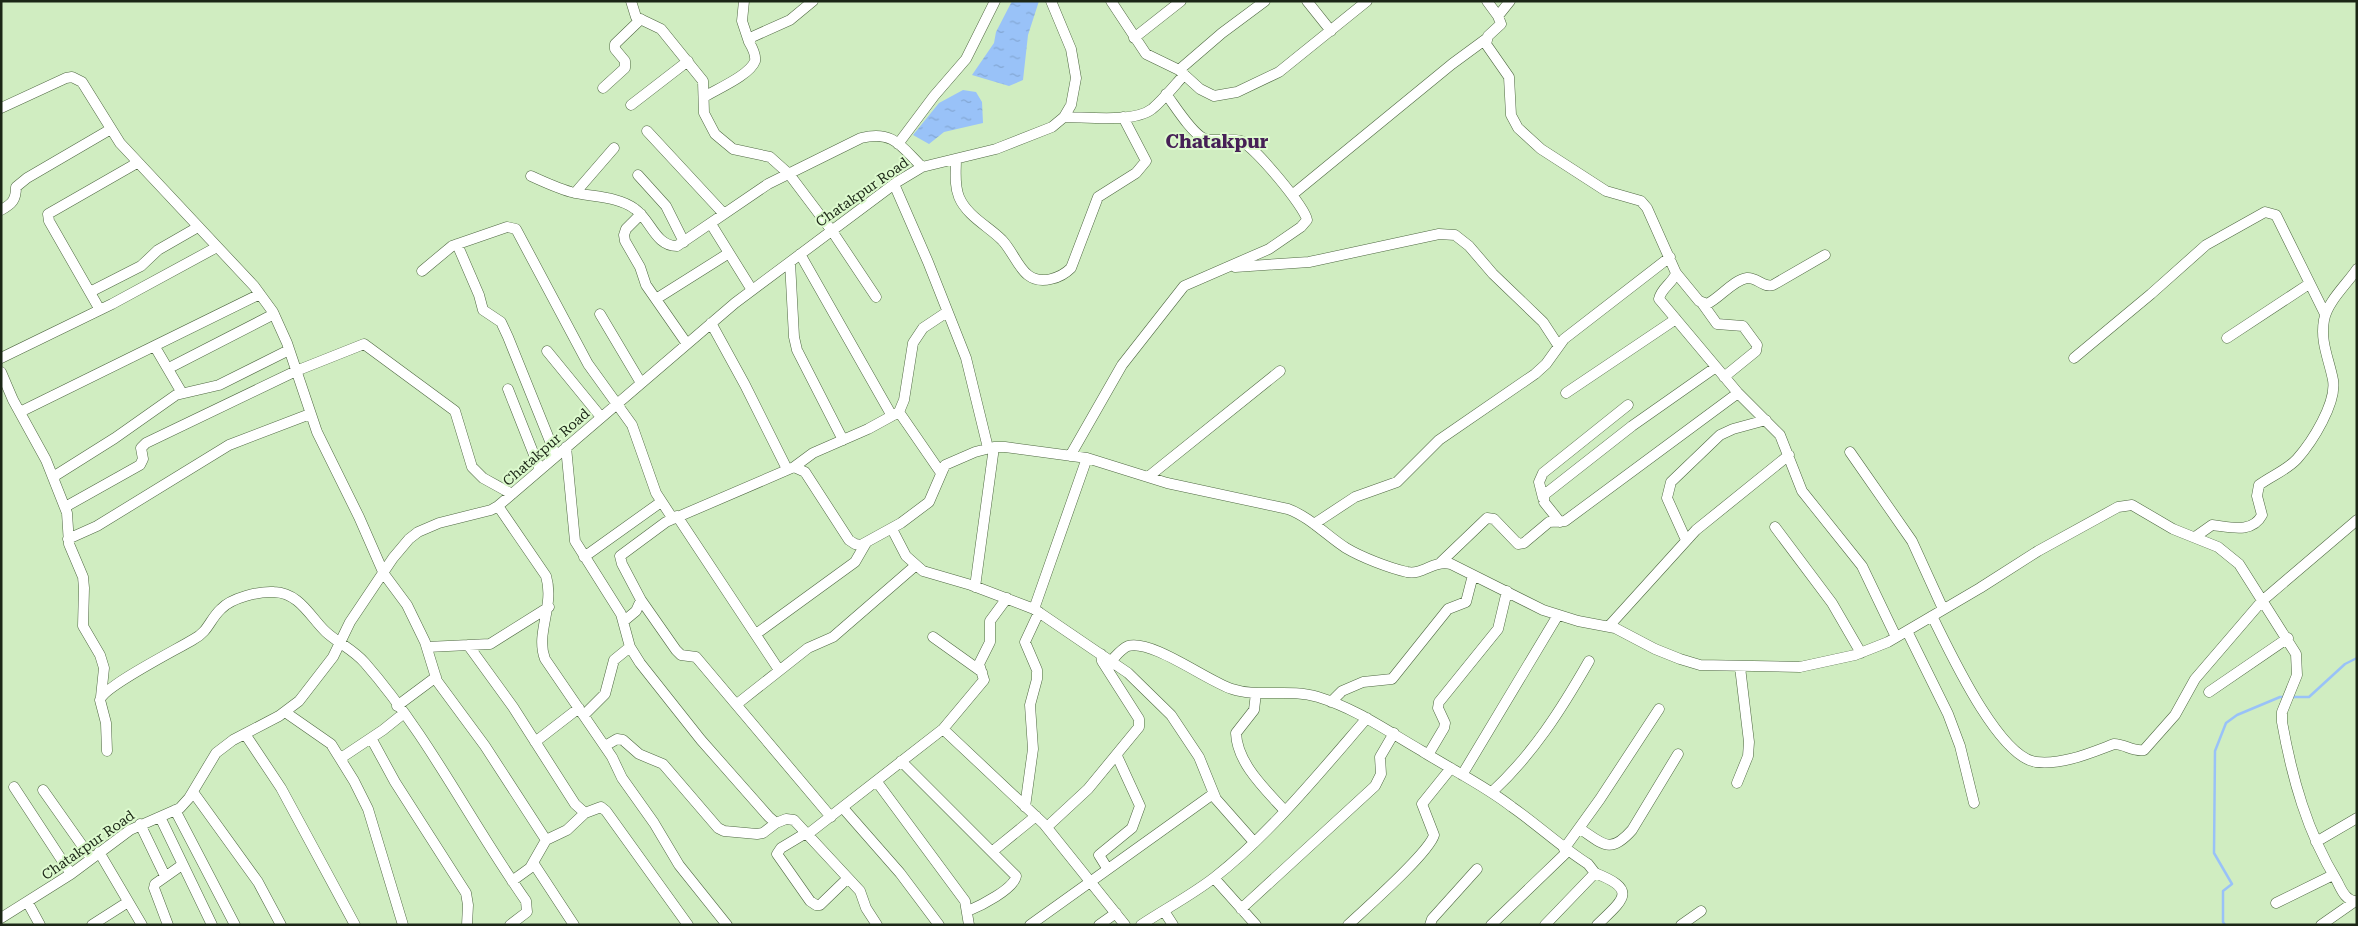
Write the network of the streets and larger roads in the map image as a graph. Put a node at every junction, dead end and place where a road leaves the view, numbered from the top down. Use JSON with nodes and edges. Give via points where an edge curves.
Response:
{"nodes":[{"id":1,"x":631,"y":1,"type":"edge"},
{"id":2,"x":744,"y":1,"type":"edge"},
{"id":3,"x":813,"y":1,"type":"edge"},
{"id":4,"x":995,"y":1,"type":"edge"},
{"id":5,"x":1051,"y":1,"type":"edge"},
{"id":6,"x":1111,"y":1,"type":"edge"},
{"id":7,"x":1181,"y":1,"type":"edge"},
{"id":8,"x":1265,"y":1,"type":"edge"},
{"id":9,"x":1307,"y":1,"type":"edge"},
{"id":10,"x":1367,"y":1,"type":"edge"},
{"id":11,"x":1487,"y":1,"type":"edge"},
{"id":12,"x":1510,"y":1,"type":"edge"},
{"id":13,"x":1498,"y":16,"type":"junction"},
{"id":14,"x":641,"y":19,"type":"junction"},
{"id":15,"x":1331,"y":31,"type":"junction"},
{"id":16,"x":1134,"y":38,"type":"junction"},
{"id":17,"x":1486,"y":39,"type":"junction"},
{"id":18,"x":750,"y":42,"type":"junction"},
{"id":19,"x":688,"y":62,"type":"junction"},
{"id":20,"x":1181,"y":72,"type":"junction"},
{"id":21,"x":603,"y":88,"type":"dead end"},
{"id":22,"x":1166,"y":94,"type":"junction"},
{"id":23,"x":704,"y":96,"type":"junction"},
{"id":24,"x":631,"y":105,"type":"dead end"},
{"id":25,"x":1,"y":108,"type":"edge"},
{"id":26,"x":1064,"y":117,"type":"junction"},
{"id":27,"x":1123,"y":117,"type":"junction"},
{"id":28,"x":111,"y":129,"type":"junction"},
{"id":29,"x":647,"y":131,"type":"dead end"},
{"id":30,"x":898,"y":144,"type":"junction"},
{"id":31,"x":614,"y":148,"type":"dead end"},
{"id":32,"x":956,"y":159,"type":"junction"},
{"id":33,"x":137,"y":162,"type":"junction"},
{"id":34,"x":922,"y":167,"type":"junction"},
{"id":35,"x":789,"y":174,"type":"junction"},
{"id":36,"x":638,"y":175,"type":"dead end"},
{"id":37,"x":531,"y":176,"type":"dead end"},
{"id":38,"x":894,"y":184,"type":"junction"},
{"id":39,"x":575,"y":193,"type":"junction"},
{"id":40,"x":1292,"y":195,"type":"junction"},
{"id":41,"x":1,"y":210,"type":"edge"},
{"id":42,"x":641,"y":214,"type":"junction"},
{"id":43,"x":724,"y":214,"type":"junction"},
{"id":44,"x":711,"y":224,"type":"junction"},
{"id":45,"x":198,"y":227,"type":"junction"},
{"id":46,"x":832,"y":231,"type":"junction"},
{"id":47,"x":684,"y":242,"type":"junction"},
{"id":48,"x":456,"y":244,"type":"junction"},
{"id":49,"x":217,"y":247,"type":"junction"},
{"id":50,"x":729,"y":253,"type":"junction"},
{"id":51,"x":800,"y":254,"type":"junction"},
{"id":52,"x":1825,"y":255,"type":"dead end"},
{"id":53,"x":1670,"y":257,"type":"junction"},
{"id":54,"x":790,"y":262,"type":"junction"},
{"id":55,"x":1224,"y":268,"type":"junction"},
{"id":56,"x":2357,"y":269,"type":"edge"},
{"id":57,"x":422,"y":271,"type":"dead end"},
{"id":58,"x":1676,"y":273,"type":"junction"},
{"id":59,"x":2309,"y":284,"type":"junction"},
{"id":60,"x":752,"y":290,"type":"junction"},
{"id":61,"x":90,"y":292,"type":"junction"},
{"id":62,"x":260,"y":294,"type":"junction"},
{"id":63,"x":876,"y":297,"type":"dead end"},
{"id":64,"x":656,"y":299,"type":"junction"},
{"id":65,"x":1702,"y":303,"type":"junction"},
{"id":66,"x":100,"y":310,"type":"junction"},
{"id":67,"x":947,"y":312,"type":"junction"},
{"id":68,"x":274,"y":314,"type":"junction"},
{"id":69,"x":600,"y":314,"type":"dead end"},
{"id":70,"x":2326,"y":314,"type":"junction"},
{"id":71,"x":1676,"y":319,"type":"junction"},
{"id":72,"x":711,"y":323,"type":"junction"},
{"id":73,"x":2227,"y":338,"type":"dead end"},
{"id":74,"x":687,"y":344,"type":"junction"},
{"id":75,"x":1558,"y":345,"type":"junction"},
{"id":76,"x":156,"y":346,"type":"junction"},
{"id":77,"x":289,"y":350,"type":"junction"},
{"id":78,"x":547,"y":352,"type":"dead end"},
{"id":79,"x":1,"y":358,"type":"edge"},
{"id":80,"x":2074,"y":358,"type":"dead end"},
{"id":81,"x":1716,"y":367,"type":"junction"},
{"id":82,"x":169,"y":368,"type":"junction"},
{"id":83,"x":296,"y":371,"type":"junction"},
{"id":84,"x":1280,"y":371,"type":"dead end"},
{"id":85,"x":2,"y":375,"type":"edge"},
{"id":86,"x":1724,"y":377,"type":"junction"},
{"id":87,"x":640,"y":383,"type":"junction"},
{"id":88,"x":508,"y":389,"type":"dead end"},
{"id":89,"x":182,"y":393,"type":"junction"},
{"id":90,"x":1566,"y":393,"type":"dead end"},
{"id":91,"x":1738,"y":393,"type":"junction"},
{"id":92,"x":615,"y":404,"type":"junction"},
{"id":93,"x":1628,"y":405,"type":"dead end"},
{"id":94,"x":20,"y":412,"type":"junction"},
{"id":95,"x":310,"y":414,"type":"junction"},
{"id":96,"x":895,"y":414,"type":"junction"},
{"id":97,"x":601,"y":417,"type":"junction"},
{"id":98,"x":1766,"y":420,"type":"junction"},
{"id":99,"x":843,"y":440,"type":"junction"},
{"id":100,"x":566,"y":447,"type":"junction"},
{"id":101,"x":991,"y":448,"type":"junction"},
{"id":102,"x":1850,"y":452,"type":"dead end"},
{"id":103,"x":1788,"y":455,"type":"junction"},
{"id":104,"x":556,"y":456,"type":"junction"},
{"id":105,"x":1070,"y":456,"type":"junction"},
{"id":106,"x":1087,"y":458,"type":"junction"},
{"id":107,"x":791,"y":468,"type":"junction"},
{"id":108,"x":540,"y":470,"type":"junction"},
{"id":109,"x":941,"y":473,"type":"junction"},
{"id":110,"x":53,"y":477,"type":"junction"},
{"id":111,"x":1148,"y":477,"type":"junction"},
{"id":112,"x":512,"y":494,"type":"junction"},
{"id":113,"x":1543,"y":498,"type":"junction"},
{"id":114,"x":661,"y":502,"type":"junction"},
{"id":115,"x":498,"y":506,"type":"junction"},
{"id":116,"x":65,"y":508,"type":"junction"},
{"id":117,"x":675,"y":518,"type":"junction"},
{"id":118,"x":2357,"y":520,"type":"edge"},
{"id":119,"x":1560,"y":522,"type":"junction"},
{"id":120,"x":1314,"y":524,"type":"junction"},
{"id":121,"x":1775,"y":527,"type":"dead end"},
{"id":122,"x":892,"y":529,"type":"junction"},
{"id":123,"x":2194,"y":537,"type":"junction"},
{"id":124,"x":68,"y":539,"type":"junction"},
{"id":125,"x":1686,"y":540,"type":"junction"},
{"id":126,"x":866,"y":543,"type":"junction"},
{"id":127,"x":584,"y":557,"type":"junction"},
{"id":128,"x":1441,"y":562,"type":"junction"},
{"id":129,"x":915,"y":566,"type":"junction"},
{"id":130,"x":384,"y":574,"type":"junction"},
{"id":131,"x":1473,"y":575,"type":"junction"},
{"id":132,"x":976,"y":587,"type":"junction"},
{"id":133,"x":1507,"y":591,"type":"junction"},
{"id":134,"x":1006,"y":598,"type":"junction"},
{"id":135,"x":641,"y":600,"type":"junction"},
{"id":136,"x":2262,"y":601,"type":"junction"},
{"id":137,"x":549,"y":607,"type":"junction"},
{"id":138,"x":1943,"y":609,"type":"junction"},
{"id":139,"x":1036,"y":610,"type":"junction"},
{"id":140,"x":1558,"y":615,"type":"junction"},
{"id":141,"x":1932,"y":616,"type":"junction"},
{"id":142,"x":624,"y":621,"type":"junction"},
{"id":143,"x":1609,"y":626,"type":"junction"},
{"id":144,"x":1907,"y":630,"type":"junction"},
{"id":145,"x":756,"y":634,"type":"junction"},
{"id":146,"x":933,"y":637,"type":"dead end"},
{"id":147,"x":1896,"y":637,"type":"junction"},
{"id":148,"x":2288,"y":638,"type":"junction"},
{"id":149,"x":340,"y":642,"type":"junction"},
{"id":150,"x":468,"y":646,"type":"junction"},
{"id":151,"x":427,"y":647,"type":"junction"},
{"id":152,"x":630,"y":647,"type":"junction"},
{"id":153,"x":1860,"y":653,"type":"junction"},
{"id":154,"x":1101,"y":654,"type":"junction"},
{"id":155,"x":1111,"y":661,"type":"junction"},
{"id":156,"x":1589,"y":661,"type":"dead end"},
{"id":157,"x":1740,"y":667,"type":"junction"},
{"id":158,"x":779,"y":670,"type":"junction"},
{"id":159,"x":983,"y":673,"type":"junction"},
{"id":160,"x":436,"y":676,"type":"junction"},
{"id":161,"x":2209,"y":692,"type":"dead end"},
{"id":162,"x":1256,"y":693,"type":"junction"},
{"id":163,"x":101,"y":697,"type":"junction"},
{"id":164,"x":1331,"y":702,"type":"junction"},
{"id":165,"x":737,"y":704,"type":"junction"},
{"id":166,"x":400,"y":710,"type":"junction"},
{"id":167,"x":1659,"y":710,"type":"dead end"},
{"id":168,"x":284,"y":712,"type":"junction"},
{"id":169,"x":581,"y":712,"type":"junction"},
{"id":170,"x":1367,"y":718,"type":"junction"},
{"id":171,"x":943,"y":729,"type":"junction"},
{"id":172,"x":1394,"y":733,"type":"junction"},
{"id":173,"x":245,"y":734,"type":"junction"},
{"id":174,"x":371,"y":738,"type":"junction"},
{"id":175,"x":535,"y":742,"type":"junction"},
{"id":176,"x":605,"y":746,"type":"junction"},
{"id":177,"x":107,"y":751,"type":"dead end"},
{"id":178,"x":1678,"y":754,"type":"dead end"},
{"id":179,"x":1428,"y":755,"type":"junction"},
{"id":180,"x":1117,"y":756,"type":"junction"},
{"id":181,"x":341,"y":758,"type":"junction"},
{"id":182,"x":901,"y":762,"type":"junction"},
{"id":183,"x":1450,"y":768,"type":"junction"},
{"id":184,"x":1462,"y":774,"type":"junction"},
{"id":185,"x":877,"y":782,"type":"junction"},
{"id":186,"x":1737,"y":783,"type":"dead end"},
{"id":187,"x":14,"y":787,"type":"dead end"},
{"id":188,"x":43,"y":790,"type":"dead end"},
{"id":189,"x":193,"y":792,"type":"junction"},
{"id":190,"x":1492,"y":792,"type":"junction"},
{"id":191,"x":1213,"y":794,"type":"junction"},
{"id":192,"x":1974,"y":803,"type":"dead end"},
{"id":193,"x":1025,"y":807,"type":"junction"},
{"id":194,"x":843,"y":808,"type":"junction"},
{"id":195,"x":175,"y":810,"type":"junction"},
{"id":196,"x":1284,"y":810,"type":"junction"},
{"id":197,"x":584,"y":813,"type":"junction"},
{"id":198,"x":1036,"y":816,"type":"junction"},
{"id":199,"x":160,"y":817,"type":"junction"},
{"id":200,"x":831,"y":817,"type":"junction"},
{"id":201,"x":776,"y":823,"type":"junction"},
{"id":202,"x":2355,"y":823,"type":"edge"},
{"id":203,"x":140,"y":824,"type":"junction"},
{"id":204,"x":1047,"y":827,"type":"junction"},
{"id":205,"x":1580,"y":828,"type":"junction"},
{"id":206,"x":807,"y":834,"type":"junction"},
{"id":207,"x":546,"y":840,"type":"junction"},
{"id":208,"x":1254,"y":842,"type":"junction"},
{"id":209,"x":2316,"y":842,"type":"junction"},
{"id":210,"x":1566,"y":850,"type":"junction"},
{"id":211,"x":993,"y":851,"type":"junction"},
{"id":212,"x":95,"y":855,"type":"junction"},
{"id":213,"x":534,"y":864,"type":"junction"},
{"id":214,"x":182,"y":866,"type":"junction"},
{"id":215,"x":1107,"y":868,"type":"junction"},
{"id":216,"x":1477,"y":869,"type":"dead end"},
{"id":217,"x":1595,"y":873,"type":"junction"},
{"id":218,"x":71,"y":874,"type":"junction"},
{"id":219,"x":2333,"y":875,"type":"junction"},
{"id":220,"x":164,"y":876,"type":"junction"},
{"id":221,"x":848,"y":878,"type":"junction"},
{"id":222,"x":1214,"y":878,"type":"junction"},
{"id":223,"x":1090,"y":880,"type":"junction"},
{"id":224,"x":512,"y":881,"type":"junction"},
{"id":225,"x":128,"y":902,"type":"junction"},
{"id":226,"x":2355,"y":902,"type":"edge"},
{"id":227,"x":28,"y":903,"type":"junction"},
{"id":228,"x":2276,"y":903,"type":"dead end"},
{"id":229,"x":1241,"y":909,"type":"junction"},
{"id":230,"x":968,"y":911,"type":"junction"},
{"id":231,"x":1164,"y":911,"type":"junction"},
{"id":232,"x":1701,"y":911,"type":"dead end"},
{"id":233,"x":1116,"y":913,"type":"junction"},
{"id":234,"x":1,"y":918,"type":"edge"},
{"id":235,"x":40,"y":925,"type":"edge"},
{"id":236,"x":92,"y":925,"type":"edge"},
{"id":237,"x":142,"y":925,"type":"edge"},
{"id":238,"x":168,"y":925,"type":"edge"},
{"id":239,"x":212,"y":925,"type":"edge"},
{"id":240,"x":235,"y":925,"type":"edge"},
{"id":241,"x":281,"y":925,"type":"edge"},
{"id":242,"x":355,"y":925,"type":"edge"},
{"id":243,"x":403,"y":925,"type":"edge"},
{"id":244,"x":467,"y":925,"type":"edge"},
{"id":245,"x":510,"y":925,"type":"edge"},
{"id":246,"x":574,"y":925,"type":"edge"},
{"id":247,"x":688,"y":925,"type":"edge"},
{"id":248,"x":727,"y":925,"type":"edge"},
{"id":249,"x":877,"y":925,"type":"edge"},
{"id":250,"x":939,"y":925,"type":"edge"},
{"id":251,"x":969,"y":925,"type":"edge"},
{"id":252,"x":1030,"y":925,"type":"edge"},
{"id":253,"x":1099,"y":925,"type":"edge"},
{"id":254,"x":1125,"y":925,"type":"edge"},
{"id":255,"x":1141,"y":925,"type":"edge"},
{"id":256,"x":1173,"y":925,"type":"edge"},
{"id":257,"x":1256,"y":925,"type":"edge"},
{"id":258,"x":1348,"y":925,"type":"edge"},
{"id":259,"x":1430,"y":925,"type":"edge"},
{"id":260,"x":1491,"y":925,"type":"edge"},
{"id":261,"x":1545,"y":925,"type":"edge"},
{"id":262,"x":1597,"y":925,"type":"edge"},
{"id":263,"x":1681,"y":925,"type":"edge"},
{"id":264,"x":2320,"y":925,"type":"edge"}],
"edges":[{"from":1,"to":14,"type":"street","via":[[633,13]]},
{"from":2,"to":18,"type":"street","via":[[742,21]]},
{"from":3,"to":18,"type":"street","via":[[797,16],[758,33]]},
{"from":4,"to":30,"type":"street","via":[[966,59]]},
{"from":5,"to":26,"type":"street","via":[[1071,49],[1076,78],[1072,105]]},
{"from":6,"to":16,"type":"street"},
{"from":7,"to":16,"type":"street"},
{"from":8,"to":20,"type":"street","via":[[1222,32]]},
{"from":9,"to":15,"type":"street"},
{"from":10,"to":15,"type":"street"},
{"from":11,"to":13,"type":"street"},
{"from":12,"to":13,"type":"street"},
{"from":13,"to":17,"type":"street","via":[[1501,24]]},
{"from":14,"to":19,"type":"street","via":[[661,29]]},
{"from":14,"to":21,"type":"street","via":[[615,44],[615,49],[625,61],[625,68]]},
{"from":15,"to":20,"type":"street","via":[[1280,72],[1224,96],[1207,94]]},
{"from":16,"to":20,"type":"street","via":[[1146,54]]},
{"from":17,"to":40,"type":"street"},
{"from":17,"to":53,"type":"street","via":[[1486,44],[1509,77],[1511,115],[1518,128],[1541,148],[1606,191],[1641,201]]},
{"from":18,"to":23,"type":"street","via":[[754,62],[739,77]]},
{"from":19,"to":23,"type":"street","via":[[703,81]]},
{"from":19,"to":24,"type":"street"},
{"from":20,"to":22,"type":"street"},
{"from":22,"to":27,"type":"street","via":[[1152,109]]},
{"from":22,"to":40,"type":"street","via":[[1203,138],[1233,139],[1250,146]]},
{"from":23,"to":35,"type":"street","via":[[705,117],[719,138],[733,149],[770,157]]},
{"from":25,"to":28,"type":"street","via":[[72,77],[82,82]]},
{"from":26,"to":27,"type":"street"},
{"from":26,"to":32,"type":"street","name":"Chatakpur Road","via":[[1052,127],[996,149]]},
{"from":27,"to":32,"type":"street","via":[[1146,161],[1136,172],[1098,197],[1071,268],[1055,278],[1038,281],[1030,277],[1020,268],[1007,246],[971,213],[958,195]]},
{"from":28,"to":33,"type":"street"},
{"from":28,"to":41,"type":"street","via":[[27,178],[16,187],[11,204]]},
{"from":29,"to":43,"type":"street"},
{"from":30,"to":34,"type":"street"},
{"from":30,"to":35,"type":"street","via":[[883,135],[861,138]]},
{"from":31,"to":39,"type":"street"},
{"from":32,"to":34,"type":"street","name":"Chatakpur Road"},
{"from":33,"to":45,"type":"street"},
{"from":33,"to":61,"type":"street","via":[[48,214]]},
{"from":34,"to":38,"type":"street","name":"Chatakpur Road"},
{"from":35,"to":43,"type":"street"},
{"from":35,"to":46,"type":"street"},
{"from":36,"to":47,"type":"street","via":[[661,199]]},
{"from":37,"to":39,"type":"street"},
{"from":38,"to":46,"type":"street","name":"Chatakpur Road"},
{"from":38,"to":67,"type":"street"},
{"from":39,"to":42,"type":"street","via":[[628,205]]},
{"from":40,"to":55,"type":"street","via":[[1306,213],[1307,220],[1301,227],[1269,249]]},
{"from":42,"to":47,"type":"street","via":[[662,243],[677,246]]},
{"from":42,"to":64,"type":"street","via":[[626,230],[625,241]]},
{"from":43,"to":44,"type":"street"},
{"from":44,"to":47,"type":"street"},
{"from":44,"to":50,"type":"street"},
{"from":45,"to":49,"type":"street"},
{"from":45,"to":61,"type":"street","via":[[158,250],[141,266]]},
{"from":46,"to":51,"type":"street","name":"Chatakpur Road"},
{"from":46,"to":63,"type":"street"},
{"from":48,"to":57,"type":"street"},
{"from":48,"to":92,"type":"street","via":[[507,227],[516,229],[588,364]]},
{"from":48,"to":104,"type":"street","via":[[484,310],[501,322]]},
{"from":49,"to":62,"type":"street"},
{"from":49,"to":66,"type":"street"},
{"from":50,"to":60,"type":"street"},
{"from":50,"to":64,"type":"street"},
{"from":51,"to":54,"type":"street","name":"Chatakpur Road"},
{"from":51,"to":96,"type":"street"},
{"from":52,"to":65,"type":"street","via":[[1773,285],[1766,286],[1746,278],[1711,302]]},
{"from":53,"to":58,"type":"street"},
{"from":53,"to":75,"type":"street"},
{"from":54,"to":60,"type":"street","name":"Chatakpur Road"},
{"from":54,"to":99,"type":"street","via":[[797,350]]},
{"from":55,"to":75,"type":"street","via":[[1309,262],[1439,234],[1455,235],[1543,322]]},
{"from":55,"to":105,"type":"street","via":[[1194,280],[1180,291],[1122,365]]},
{"from":56,"to":70,"type":"street"},
{"from":58,"to":65,"type":"street"},
{"from":58,"to":71,"type":"street","via":[[1659,296]]},
{"from":59,"to":70,"type":"street"},
{"from":59,"to":73,"type":"street"},
{"from":59,"to":80,"type":"street","via":[[2276,216],[2260,213],[2206,245]]},
{"from":60,"to":72,"type":"street","name":"Chatakpur Road"},
{"from":61,"to":66,"type":"street"},
{"from":62,"to":68,"type":"street"},
{"from":62,"to":76,"type":"street"},
{"from":64,"to":74,"type":"street"},
{"from":65,"to":86,"type":"street","via":[[1717,324],[1743,326],[1757,345],[1756,351]]},
{"from":66,"to":79,"type":"street"},
{"from":67,"to":96,"type":"street","via":[[923,328],[913,343],[904,400]]},
{"from":67,"to":101,"type":"street","via":[[966,358]]},
{"from":68,"to":77,"type":"street"},
{"from":68,"to":82,"type":"street"},
{"from":69,"to":87,"type":"street"},
{"from":70,"to":123,"type":"street","via":[[2322,342],[2334,390],[2323,420],[2297,458],[2259,485],[2257,496],[2262,515],[2258,522],[2245,528],[2212,525]]},
{"from":71,"to":81,"type":"street"},
{"from":71,"to":90,"type":"street"},
{"from":72,"to":74,"type":"street","name":"Chatakpur Road"},
{"from":72,"to":107,"type":"street"},
{"from":74,"to":87,"type":"street","name":"Chatakpur Road"},
{"from":75,"to":120,"type":"street","via":[[1535,374],[1439,440],[1397,482],[1346,502]]},
{"from":76,"to":82,"type":"street"},
{"from":76,"to":94,"type":"street"},
{"from":77,"to":83,"type":"street"},
{"from":77,"to":89,"type":"street","via":[[219,385]]},
{"from":78,"to":97,"type":"street"},
{"from":81,"to":86,"type":"street"},
{"from":81,"to":113,"type":"street","via":[[1632,426]]},
{"from":82,"to":89,"type":"street"},
{"from":83,"to":95,"type":"street"},
{"from":83,"to":112,"type":"street","via":[[364,344],[455,410],[472,467],[483,478]]},
{"from":83,"to":116,"type":"street","via":[[146,443],[141,448],[143,459],[140,465]]},
{"from":84,"to":111,"type":"street"},
{"from":85,"to":94,"type":"street"},
{"from":86,"to":91,"type":"street"},
{"from":87,"to":92,"type":"street","name":"Chatakpur Road"},
{"from":88,"to":108,"type":"street"},
{"from":89,"to":110,"type":"street"},
{"from":91,"to":98,"type":"street"},
{"from":91,"to":119,"type":"street","via":[[1569,519]]},
{"from":92,"to":97,"type":"street","name":"Chatakpur Road"},
{"from":92,"to":114,"type":"street","via":[[634,428]]},
{"from":93,"to":113,"type":"street","via":[[1540,476],[1538,482]]},
{"from":94,"to":110,"type":"street"},
{"from":95,"to":124,"type":"street","via":[[229,445],[129,508]]},
{"from":95,"to":130,"type":"street"},
{"from":96,"to":99,"type":"street"},
{"from":96,"to":109,"type":"street"},
{"from":97,"to":100,"type":"street","name":"Chatakpur Road"},
{"from":98,"to":103,"type":"street","via":[[1780,435]]},
{"from":98,"to":125,"type":"street","via":[[1720,435],[1671,482],[1667,498]]},
{"from":99,"to":107,"type":"street","via":[[813,453]]},
{"from":100,"to":104,"type":"street","name":"Chatakpur Road"},
{"from":100,"to":127,"type":"street","via":[[575,542]]},
{"from":101,"to":105,"type":"street"},
{"from":101,"to":109,"type":"street","via":[[952,461]]},
{"from":101,"to":132,"type":"street"},
{"from":102,"to":138,"type":"street","via":[[1912,541]]},
{"from":103,"to":125,"type":"street"},
{"from":103,"to":147,"type":"street","via":[[1802,491],[1862,566]]},
{"from":104,"to":108,"type":"street","name":"Chatakpur Road"},
{"from":105,"to":106,"type":"street"},
{"from":106,"to":111,"type":"street"},
{"from":106,"to":139,"type":"street"},
{"from":107,"to":117,"type":"street"},
{"from":107,"to":126,"type":"street","via":[[805,472],[849,540],[855,544]]},
{"from":108,"to":112,"type":"street","name":"Chatakpur Road"},
{"from":109,"to":122,"type":"street","via":[[929,502]]},
{"from":110,"to":116,"type":"street"},
{"from":111,"to":120,"type":"street","via":[[1218,496],[1288,509]]},
{"from":112,"to":115,"type":"street","name":"Chatakpur Road"},
{"from":113,"to":119,"type":"street"},
{"from":114,"to":117,"type":"street"},
{"from":114,"to":127,"type":"street"},
{"from":115,"to":130,"type":"street","name":"Chatakpur Road","via":[[418,532],[402,547]]},
{"from":115,"to":137,"type":"street","via":[[546,576]]},
{"from":116,"to":124,"type":"street"},
{"from":117,"to":135,"type":"street","via":[[620,556]]},
{"from":117,"to":145,"type":"street"},
{"from":118,"to":136,"type":"street"},
{"from":119,"to":128,"type":"street","via":[[1550,522],[1524,543],[1518,544],[1494,520],[1487,518]]},
{"from":120,"to":128,"type":"street","via":[[1360,556],[1407,572],[1416,572]]},
{"from":121,"to":153,"type":"street","via":[[1832,604]]},
{"from":122,"to":126,"type":"street"},
{"from":122,"to":129,"type":"street"},
{"from":123,"to":136,"type":"street","via":[[2234,558]]},
{"from":123,"to":138,"type":"street","via":[[2126,504],[2038,551]]},
{"from":124,"to":163,"type":"street","via":[[83,577],[83,626],[104,668]]},
{"from":125,"to":143,"type":"street"},
{"from":126,"to":145,"type":"street","via":[[855,562]]},
{"from":127,"to":142,"type":"street"},
{"from":128,"to":131,"type":"street"},
{"from":129,"to":132,"type":"street"},
{"from":129,"to":158,"type":"street","via":[[833,637],[815,644]]},
{"from":130,"to":149,"type":"street","name":"Chatakpur Road"},
{"from":130,"to":151,"type":"street","via":[[407,605]]},
{"from":131,"to":133,"type":"street"},
{"from":131,"to":164,"type":"street","via":[[1466,602],[1448,609],[1392,679],[1363,682],[1342,692]]},
{"from":132,"to":134,"type":"street"},
{"from":133,"to":140,"type":"street"},
{"from":133,"to":179,"type":"street","via":[[1498,629],[1439,702],[1444,728]]},
{"from":134,"to":139,"type":"street"},
{"from":134,"to":159,"type":"street","via":[[990,622],[990,642],[979,664]]},
{"from":135,"to":142,"type":"street","via":[[636,611]]},
{"from":135,"to":165,"type":"street","via":[[676,650],[681,655],[696,657]]},
{"from":136,"to":141,"type":"street","via":[[2195,679],[2175,715],[2150,746],[2138,751],[2114,744],[2067,760],[2047,763],[2024,758],[2006,744],[1966,681]]},
{"from":136,"to":148,"type":"street"},
{"from":137,"to":150,"type":"street","via":[[490,644]]},
{"from":137,"to":169,"type":"street","via":[[543,653]]},
{"from":138,"to":141,"type":"street"},
{"from":139,"to":154,"type":"street"},
{"from":139,"to":193,"type":"street","via":[[1025,642],[1037,670],[1037,679],[1030,705],[1033,749]]},
{"from":140,"to":143,"type":"street"},
{"from":140,"to":184,"type":"street"},
{"from":141,"to":144,"type":"street"},
{"from":142,"to":152,"type":"street"},
{"from":143,"to":157,"type":"street","via":[[1680,659]]},
{"from":144,"to":147,"type":"street"},
{"from":144,"to":192,"type":"street","via":[[1948,714],[1960,746]]},
{"from":145,"to":158,"type":"street"},
{"from":146,"to":159,"type":"street"},
{"from":147,"to":153,"type":"street"},
{"from":148,"to":161,"type":"street"},
{"from":148,"to":209,"type":"street","via":[[2298,665],[2294,685],[2282,712],[2284,734],[2296,786]]},
{"from":149,"to":163,"type":"street","via":[[295,599],[274,592],[256,594],[221,608],[202,635],[148,665]]},
{"from":149,"to":166,"type":"street","via":[[364,662]]},
{"from":149,"to":168,"type":"street","name":"Chatakpur Road","via":[[333,657],[299,701]]},
{"from":150,"to":151,"type":"street"},
{"from":150,"to":175,"type":"street"},
{"from":151,"to":160,"type":"street"},
{"from":152,"to":169,"type":"street","via":[[614,660],[606,694]]},
{"from":152,"to":201,"type":"street","via":[[701,740]]},
{"from":153,"to":157,"type":"street","via":[[1800,667]]},
{"from":154,"to":155,"type":"street"},
{"from":154,"to":180,"type":"street","via":[[1102,662],[1139,719],[1136,733]]},
{"from":155,"to":162,"type":"street","via":[[1125,648],[1134,645],[1173,658],[1232,689]]},
{"from":155,"to":191,"type":"street","via":[[1134,678],[1171,715],[1199,758]]},
{"from":156,"to":190,"type":"street","via":[[1543,736]]},
{"from":157,"to":186,"type":"street","via":[[1749,742],[1748,756]]},
{"from":158,"to":165,"type":"street"},
{"from":159,"to":171,"type":"street","via":[[981,685]]},
{"from":160,"to":166,"type":"street"},
{"from":160,"to":207,"type":"street","via":[[441,688],[485,746]]},
{"from":162,"to":164,"type":"street","via":[[1284,691]]},
{"from":162,"to":196,"type":"street","via":[[1254,710],[1236,733],[1238,747],[1263,787]]},
{"from":163,"to":177,"type":"street"},
{"from":164,"to":170,"type":"street"},
{"from":165,"to":200,"type":"street"},
{"from":166,"to":174,"type":"street"},
{"from":166,"to":224,"type":"street"},
{"from":167,"to":205,"type":"street"},
{"from":168,"to":173,"type":"street","name":"Chatakpur Road"},
{"from":168,"to":181,"type":"street","via":[[322,736]]},
{"from":169,"to":175,"type":"street"},
{"from":169,"to":176,"type":"street"},
{"from":170,"to":172,"type":"street"},
{"from":170,"to":196,"type":"street"},
{"from":171,"to":182,"type":"street"},
{"from":171,"to":193,"type":"street"},
{"from":172,"to":179,"type":"street"},
{"from":172,"to":229,"type":"street","via":[[1380,757],[1381,774],[1375,786]]},
{"from":173,"to":189,"type":"street","name":"Chatakpur Road","via":[[216,753]]},
{"from":173,"to":242,"type":"street","via":[[280,788]]},
{"from":174,"to":181,"type":"street"},
{"from":174,"to":244,"type":"street","via":[[466,893]]},
{"from":175,"to":197,"type":"street"},
{"from":176,"to":201,"type":"street","via":[[617,739],[623,740],[639,754],[658,760],[712,823],[724,831],[757,834]]},
{"from":176,"to":248,"type":"street","via":[[679,865]]},
{"from":178,"to":205,"type":"street","via":[[1624,839],[1616,845],[1605,845]]},
{"from":179,"to":183,"type":"street"},
{"from":180,"to":204,"type":"street","via":[[1088,789]]},
{"from":180,"to":215,"type":"street","via":[[1140,806],[1132,828],[1099,855]]},
{"from":181,"to":243,"type":"street","via":[[368,808]]},
{"from":182,"to":185,"type":"street"},
{"from":182,"to":211,"type":"street"},
{"from":183,"to":184,"type":"street"},
{"from":183,"to":258,"type":"street","via":[[1422,804],[1433,839]]},
{"from":184,"to":190,"type":"street"},
{"from":185,"to":194,"type":"street"},
{"from":185,"to":230,"type":"street","via":[[965,901]]},
{"from":187,"to":218,"type":"street"},
{"from":188,"to":212,"type":"street"},
{"from":189,"to":195,"type":"street","name":"Chatakpur Road"},
{"from":189,"to":241,"type":"street","via":[[258,882]]},
{"from":190,"to":210,"type":"street"},
{"from":191,"to":208,"type":"street"},
{"from":191,"to":215,"type":"street"},
{"from":193,"to":198,"type":"street"},
{"from":194,"to":200,"type":"street"},
{"from":194,"to":250,"type":"street"},
{"from":195,"to":199,"type":"street","name":"Chatakpur Road"},
{"from":195,"to":240,"type":"street"},
{"from":196,"to":208,"type":"street"},
{"from":197,"to":207,"type":"street","via":[[567,830]]},
{"from":197,"to":247,"type":"street","via":[[601,807],[606,811]]},
{"from":198,"to":204,"type":"street"},
{"from":198,"to":211,"type":"street"},
{"from":199,"to":203,"type":"street","name":"Chatakpur Road"},
{"from":199,"to":214,"type":"street"},
{"from":200,"to":206,"type":"street"},
{"from":201,"to":206,"type":"street","via":[[791,819]]},
{"from":202,"to":209,"type":"street"},
{"from":203,"to":212,"type":"street","name":"Chatakpur Road"},
{"from":203,"to":220,"type":"street"},
{"from":204,"to":223,"type":"street"},
{"from":205,"to":210,"type":"street"},
{"from":206,"to":221,"type":"street"},
{"from":206,"to":221,"type":"street","via":[[781,848],[777,854],[810,901],[820,904]]},
{"from":207,"to":213,"type":"street"},
{"from":208,"to":222,"type":"street"},
{"from":209,"to":219,"type":"street"},
{"from":210,"to":217,"type":"street"},
{"from":210,"to":260,"type":"street"},
{"from":211,"to":230,"type":"street","via":[[1016,879]]},
{"from":212,"to":218,"type":"street","name":"Chatakpur Road"},
{"from":212,"to":225,"type":"street"},
{"from":213,"to":224,"type":"street"},
{"from":213,"to":246,"type":"street"},
{"from":214,"to":220,"type":"street"},
{"from":214,"to":239,"type":"street"},
{"from":215,"to":223,"type":"street"},
{"from":216,"to":259,"type":"street"},
{"from":217,"to":261,"type":"street"},
{"from":217,"to":262,"type":"street","via":[[1618,884],[1623,894],[1620,902]]},
{"from":218,"to":227,"type":"street","name":"Chatakpur Road"},
{"from":219,"to":226,"type":"street","via":[[2348,898]]},
{"from":219,"to":228,"type":"street"},
{"from":220,"to":238,"type":"street","via":[[154,888]]},
{"from":221,"to":249,"type":"street","via":[[860,891]]},
{"from":222,"to":229,"type":"street"},
{"from":222,"to":231,"type":"street"},
{"from":223,"to":233,"type":"street"},
{"from":223,"to":252,"type":"street"},
{"from":224,"to":245,"type":"street","via":[[528,906],[524,916]]},
{"from":225,"to":236,"type":"street"},
{"from":225,"to":237,"type":"street"},
{"from":226,"to":264,"type":"street"},
{"from":227,"to":234,"type":"street","name":"Chatakpur Road"},
{"from":227,"to":235,"type":"street"},
{"from":229,"to":257,"type":"street"},
{"from":230,"to":251,"type":"street"},
{"from":231,"to":255,"type":"street"},
{"from":231,"to":256,"type":"street"},
{"from":232,"to":263,"type":"street"},
{"from":233,"to":253,"type":"street"},
{"from":233,"to":254,"type":"street"}]}
